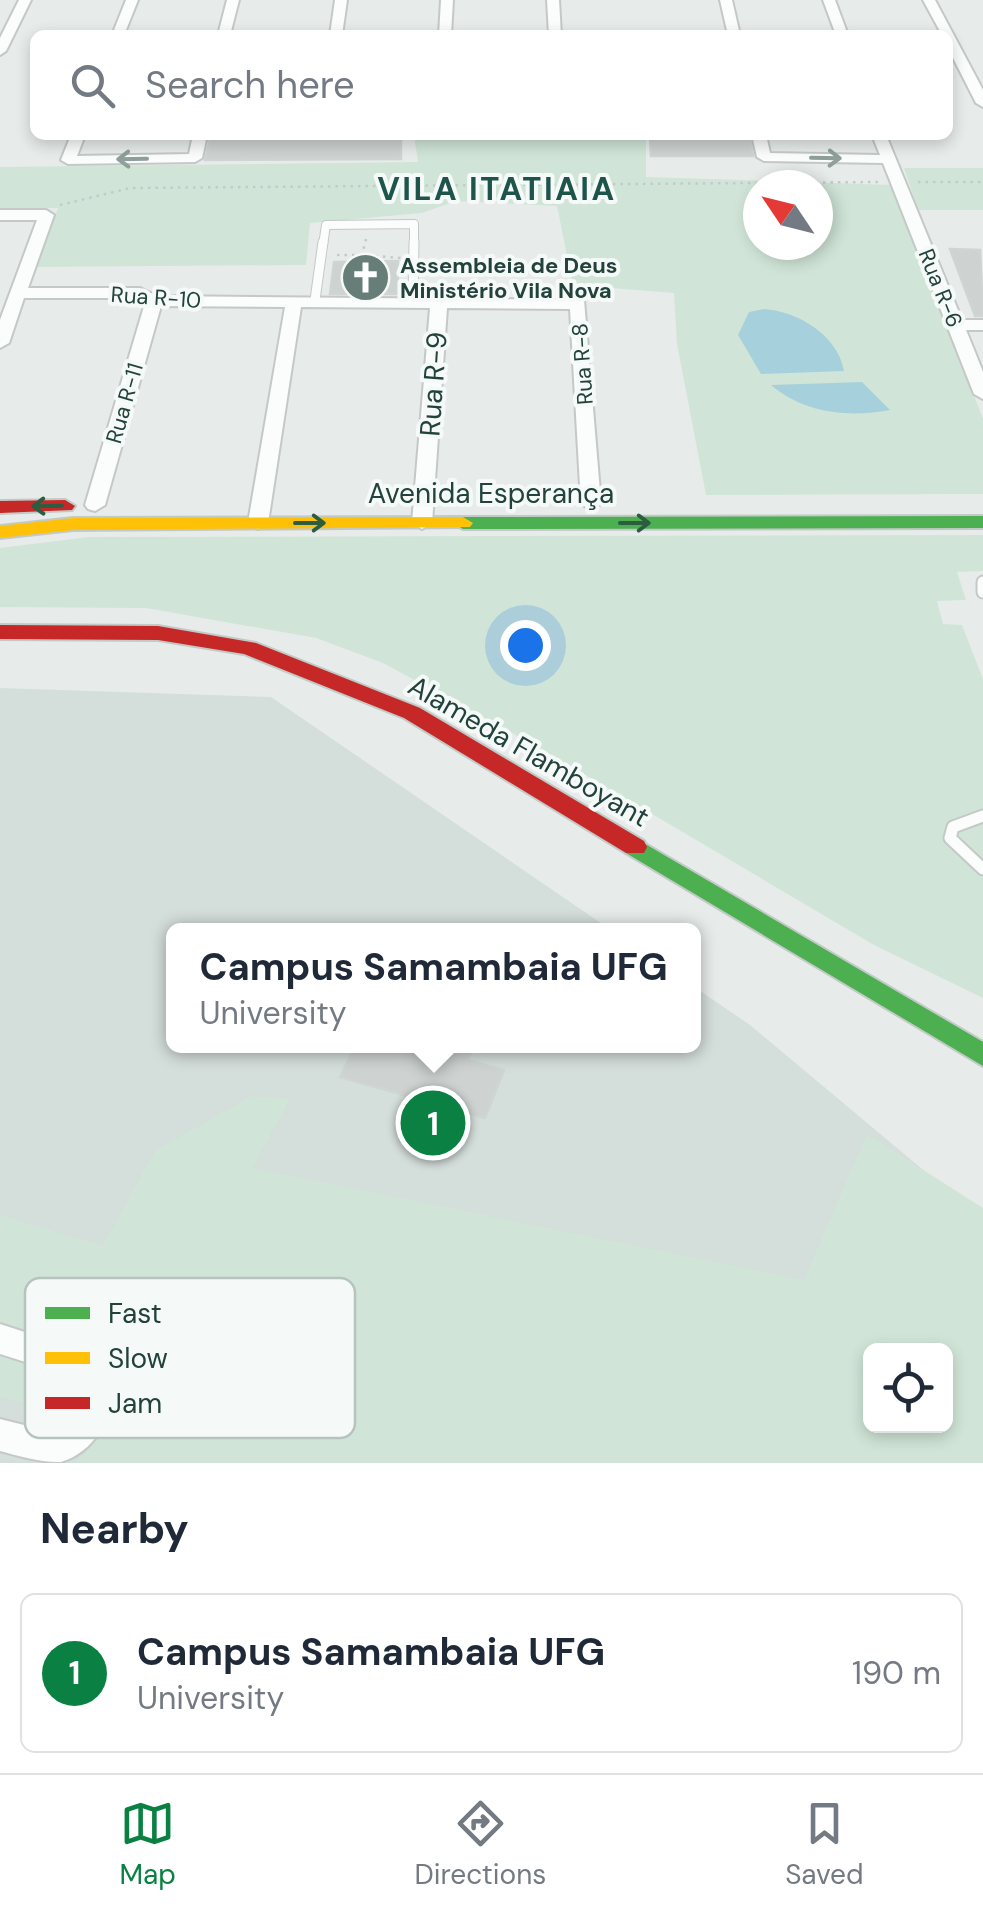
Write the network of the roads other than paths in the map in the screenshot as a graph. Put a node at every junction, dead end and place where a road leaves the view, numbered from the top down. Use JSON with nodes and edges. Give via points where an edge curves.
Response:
{"nodes":[{"id":1,"x":25,"y":0,"type":"edge"},
{"id":2,"x":132,"y":0,"type":"edge"},
{"id":3,"x":233,"y":0,"type":"edge"},
{"id":4,"x":341,"y":0,"type":"edge"},
{"id":5,"x":447,"y":0,"type":"edge"},
{"id":6,"x":553,"y":0,"type":"edge"},
{"id":7,"x":726,"y":0,"type":"edge"},
{"id":8,"x":830,"y":0,"type":"edge"},
{"id":9,"x":930,"y":0,"type":"edge"},
{"id":10,"x":120,"y":30,"type":"edge"},
{"id":11,"x":225,"y":30,"type":"edge"},
{"id":12,"x":337,"y":30,"type":"edge"},
{"id":13,"x":446,"y":30,"type":"edge"},
{"id":14,"x":555,"y":30,"type":"edge"},
{"id":15,"x":733,"y":30,"type":"edge"},
{"id":16,"x":840,"y":30,"type":"edge"},
{"id":17,"x":945,"y":30,"type":"edge"},
{"id":18,"x":953,"y":45,"type":"edge"},
{"id":19,"x":0,"y":50,"type":"edge"},
{"id":20,"x":983,"y":102,"type":"edge"},
{"id":21,"x":76,"y":140,"type":"edge"},
{"id":22,"x":199,"y":140,"type":"edge"},
{"id":23,"x":760,"y":140,"type":"edge"},
{"id":24,"x":881,"y":140,"type":"edge"},
{"id":25,"x":888,"y":159,"type":"junction"},
{"id":26,"x":0,"y":215,"type":"edge"},
{"id":27,"x":315,"y":300,"type":"junction"},
{"id":28,"x":154,"y":302,"type":"junction"},
{"id":29,"x":294,"y":302,"type":"junction"},
{"id":30,"x":412,"y":302,"type":"junction"},
{"id":31,"x":11,"y":305,"type":"edge"},
{"id":32,"x":439,"y":305,"type":"junction"},
{"id":33,"x":983,"y":325,"type":"edge"},
{"id":34,"x":956,"y":326,"type":"junction"},
{"id":35,"x":0,"y":343,"type":"edge"},
{"id":36,"x":983,"y":394,"type":"edge"},
{"id":37,"x":983,"y":502,"type":"edge"},
{"id":38,"x":591,"y":504,"type":"junction"},
{"id":39,"x":95,"y":505,"type":"junction"},
{"id":40,"x":0,"y":506,"type":"edge"},
{"id":41,"x":260,"y":514,"type":"junction"},
{"id":42,"x":423,"y":514,"type":"junction"},
{"id":43,"x":983,"y":522,"type":"edge"},
{"id":44,"x":0,"y":532,"type":"edge"},
{"id":45,"x":983,"y":582,"type":"edge"},
{"id":46,"x":983,"y":592,"type":"edge"},
{"id":47,"x":0,"y":632,"type":"edge"},
{"id":48,"x":983,"y":816,"type":"edge"},
{"id":49,"x":983,"y":869,"type":"edge"},
{"id":50,"x":983,"y":1056,"type":"edge"},
{"id":51,"x":0,"y":1338,"type":"edge"},
{"id":52,"x":25,"y":1346,"type":"edge"},
{"id":53,"x":0,"y":1434,"type":"edge"},
{"id":54,"x":75,"y":1438,"type":"edge"}],
"edges":[{"from":1,"to":19,"type":"street"},
{"from":2,"to":10,"type":"street"},
{"from":3,"to":11,"type":"street"},
{"from":4,"to":12,"type":"street"},
{"from":5,"to":13,"type":"street"},
{"from":6,"to":14,"type":"street"},
{"from":7,"to":15,"type":"street"},
{"from":8,"to":16,"type":"street"},
{"from":9,"to":17,"type":"street"},
{"from":18,"to":20,"type":"street"},
{"from":22,"to":21,"type":"street","one_way":true,"via":[[195,158],[68,160]]},
{"from":23,"to":25,"type":"street","one_way":true,"via":[[764,158]]},
{"from":24,"to":25,"type":"street","name":"Rua R-6"},
{"from":25,"to":34,"type":"street","name":"Rua R-6"},
{"from":26,"to":31,"type":"street","via":[[52,210]]},
{"from":27,"to":29,"type":"street","name":"Rua R-10"},
{"from":27,"to":30,"type":"street","name":"Rua R-10"},
{"from":27,"to":30,"type":"lane","via":[[326,225],[414,224]]},
{"from":28,"to":29,"type":"street","name":"Rua R-10"},
{"from":28,"to":31,"type":"street","name":"Rua R-10","via":[[140,294]]},
{"from":28,"to":39,"type":"street","name":"Rua R-11"},
{"from":29,"to":41,"type":"street"},
{"from":30,"to":32,"type":"street","name":"Rua R-10"},
{"from":31,"to":35,"type":"street"},
{"from":32,"to":38,"type":"street","name":"Rua R-8","via":[[578,304]]},
{"from":32,"to":42,"type":"street","name":"Rua R-9"},
{"from":33,"to":34,"type":"street"},
{"from":34,"to":36,"type":"street","name":"Rua R-6"},
{"from":37,"to":38,"type":"main road","name":"Avenida Esperança"},
{"from":38,"to":42,"type":"main road","name":"Avenida Esperança"},
{"from":39,"to":40,"type":"main road","name":"Avenida Esperança","one_way":true},
{"from":39,"to":41,"type":"main road","name":"Avenida Esperança"},
{"from":41,"to":42,"type":"main road","name":"Avenida Esperança"},
{"from":41,"to":44,"type":"main road","name":"Avenida Esperança"},
{"from":42,"to":43,"type":"main road","name":"Avenida Esperança","one_way":true},
{"from":45,"to":46,"type":"lane"},
{"from":47,"to":50,"type":"main road","name":"Alameda Flamboyant","via":[[158,633],[248,648],[412,713]]},
{"from":48,"to":49,"type":"lane","via":[[953,827],[950,838]]},
{"from":51,"to":52,"type":"street"},
{"from":53,"to":54,"type":"street","via":[[54,1449]]}]}
